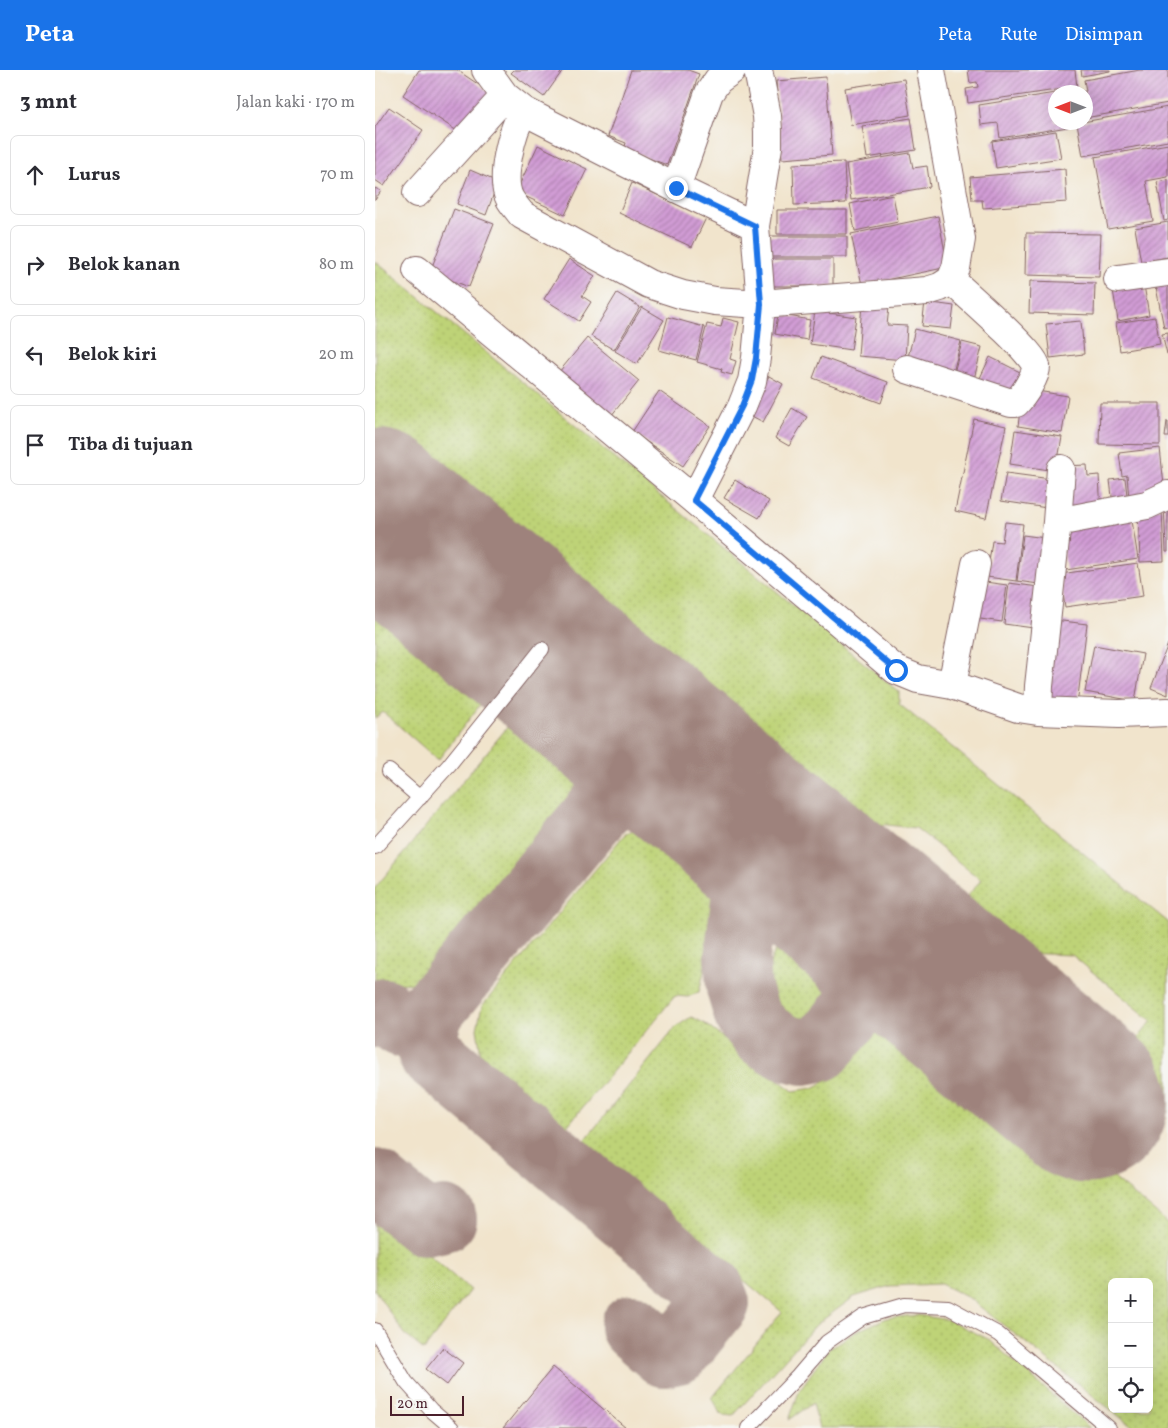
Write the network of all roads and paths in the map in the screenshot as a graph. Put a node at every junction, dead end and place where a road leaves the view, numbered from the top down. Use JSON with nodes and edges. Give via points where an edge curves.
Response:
{"nodes":[{"id":1,"x":486,"y":70,"type":"edge"},
{"id":2,"x":732,"y":70,"type":"edge"},
{"id":3,"x":758,"y":70,"type":"edge"},
{"id":4,"x":931,"y":70,"type":"edge"},
{"id":5,"x":515,"y":103,"type":"junction"},
{"id":6,"x":676,"y":188,"type":"junction"},
{"id":7,"x":417,"y":193,"type":"dead end"},
{"id":8,"x":755,"y":226,"type":"junction"},
{"id":9,"x":417,"y":270,"type":"dead end"},
{"id":10,"x":1168,"y":272,"type":"edge"},
{"id":11,"x":1118,"y":279,"type":"dead end"},
{"id":12,"x":951,"y":280,"type":"junction"},
{"id":13,"x":761,"y":304,"type":"junction"},
{"id":14,"x":907,"y":370,"type":"dead end"},
{"id":15,"x":1061,"y":469,"type":"dead end"},
{"id":16,"x":1168,"y":495,"type":"edge"},
{"id":17,"x":694,"y":500,"type":"junction"},
{"id":18,"x":1057,"y":522,"type":"junction"},
{"id":19,"x":976,"y":564,"type":"dead end"},
{"id":20,"x":542,"y":649,"type":"dead end"},
{"id":21,"x":952,"y":685,"type":"junction"},
{"id":22,"x":1038,"y":711,"type":"junction"},
{"id":23,"x":1168,"y":712,"type":"edge"},
{"id":24,"x":389,"y":771,"type":"dead end"},
{"id":25,"x":420,"y":798,"type":"junction"},
{"id":26,"x":375,"y":847,"type":"edge"},
{"id":27,"x":375,"y":1330,"type":"edge"},
{"id":28,"x":452,"y":1428,"type":"edge"},
{"id":29,"x":748,"y":1428,"type":"edge"},
{"id":30,"x":1109,"y":1428,"type":"edge"}],
"edges":[{"from":1,"to":5,"type":"street"},
{"from":2,"to":6,"type":"street","via":[[718,80],[709,94]]},
{"from":3,"to":8,"type":"street","via":[[768,139]]},
{"from":4,"to":12,"type":"street","via":[[961,239]]},
{"from":5,"to":6,"type":"street"},
{"from":5,"to":7,"type":"street"},
{"from":5,"to":13,"type":"street","via":[[517,121],[506,177],[509,198],[522,215],[649,284],[715,302]]},
{"from":6,"to":8,"type":"street"},
{"from":8,"to":13,"type":"street"},
{"from":9,"to":17,"type":"street"},
{"from":10,"to":11,"type":"street"},
{"from":12,"to":13,"type":"street","via":[[927,291]]},
{"from":12,"to":14,"type":"street","via":[[1035,361],[1036,372],[1021,398],[1011,403]]},
{"from":13,"to":17,"type":"street","via":[[752,380]]},
{"from":15,"to":18,"type":"street"},
{"from":16,"to":18,"type":"street","via":[[1147,504]]},
{"from":17,"to":21,"type":"street","via":[[896,670],[918,679]]},
{"from":18,"to":22,"type":"street"},
{"from":19,"to":21,"type":"street"},
{"from":20,"to":25,"type":"lane"},
{"from":21,"to":22,"type":"street","via":[[1018,708]]},
{"from":22,"to":23,"type":"street"},
{"from":24,"to":25,"type":"lane"},
{"from":25,"to":26,"type":"lane"},
{"from":27,"to":28,"type":"lane","via":[[406,1382]]},
{"from":29,"to":30,"type":"lane","via":[[827,1342],[863,1317],[904,1305],[949,1307],[998,1334]]}]}
